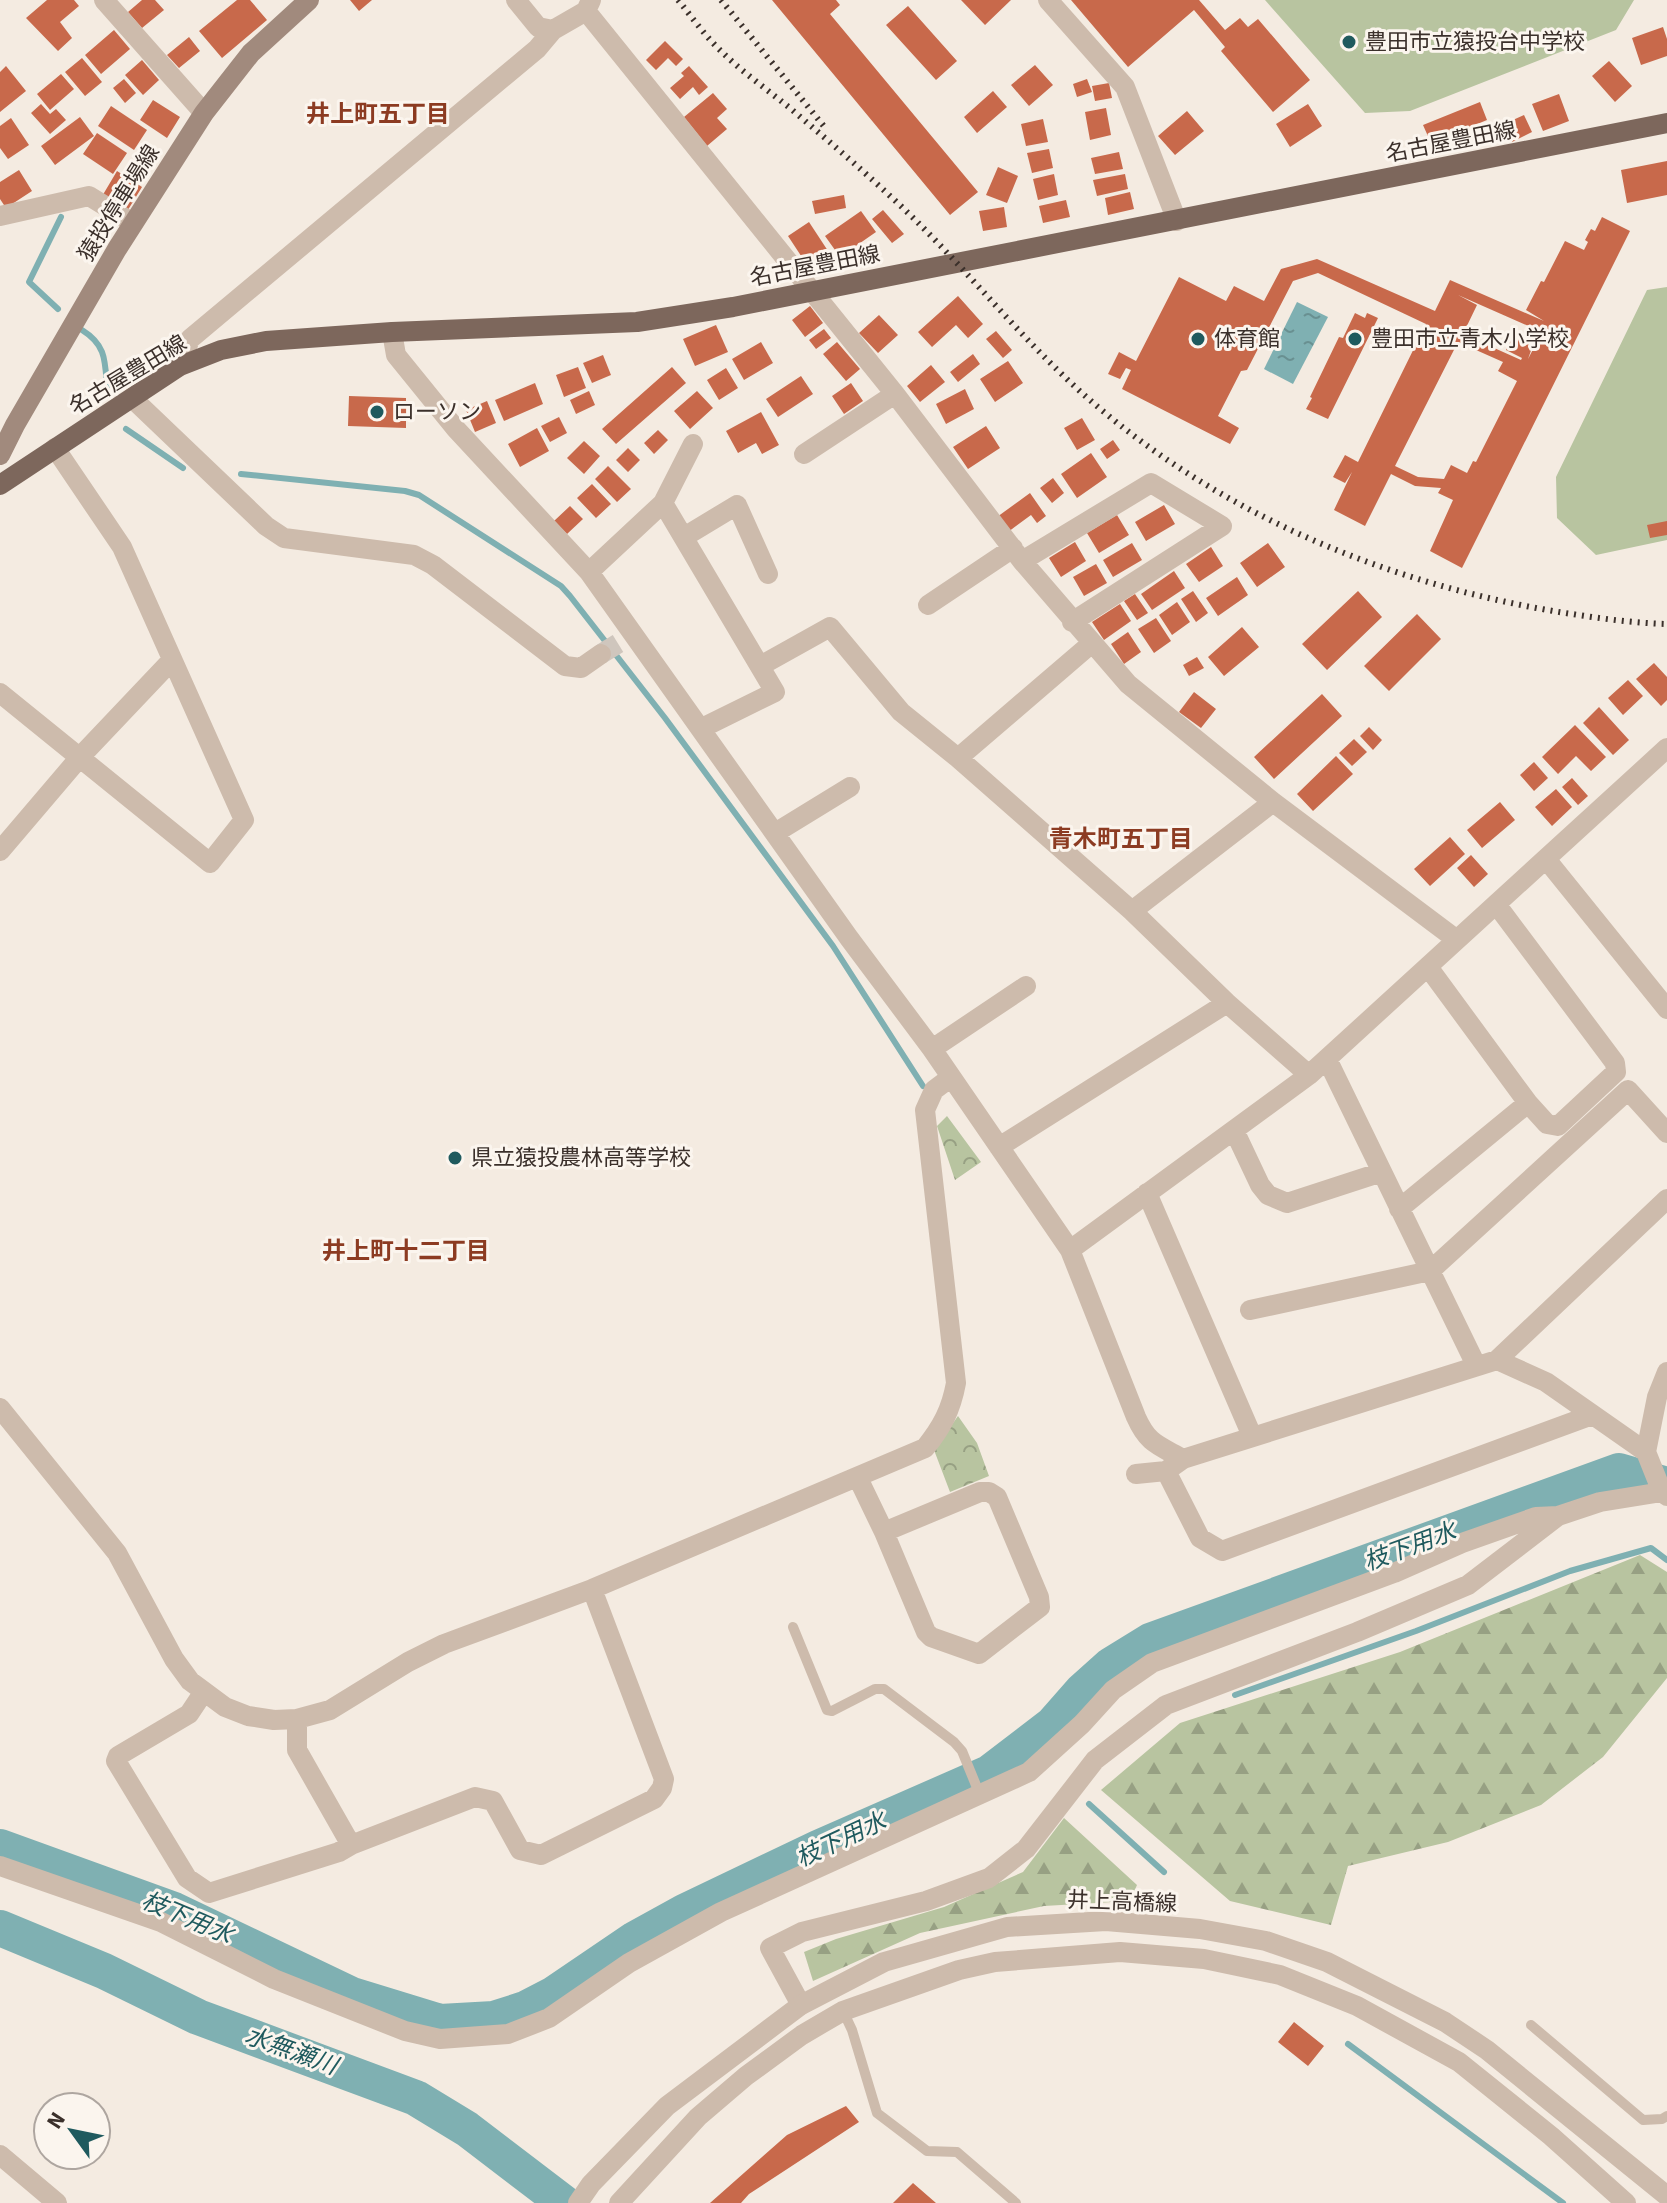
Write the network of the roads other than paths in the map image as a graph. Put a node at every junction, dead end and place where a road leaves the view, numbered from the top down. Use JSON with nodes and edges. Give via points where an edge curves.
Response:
{"nodes":[{"id":1,"x":104,"y":0,"type":"edge"},
{"id":2,"x":309,"y":0,"type":"edge"},
{"id":3,"x":516,"y":0,"type":"edge"},
{"id":4,"x":1048,"y":0,"type":"edge"},
{"id":5,"x":588,"y":6,"type":"edge"},
{"id":6,"x":553,"y":30,"type":"junction"},
{"id":7,"x":204,"y":113,"type":"junction"},
{"id":8,"x":1667,"y":123,"type":"edge"},
{"id":9,"x":0,"y":216,"type":"edge"},
{"id":10,"x":1177,"y":221,"type":"junction"},
{"id":11,"x":133,"y":223,"type":"junction"},
{"id":12,"x":811,"y":292,"type":"junction"},
{"id":13,"x":392,"y":332,"type":"junction"},
{"id":14,"x":180,"y":366,"type":"junction"},
{"id":15,"x":895,"y":394,"type":"junction"},
{"id":16,"x":132,"y":398,"type":"junction"},
{"id":17,"x":693,"y":444,"type":"dead end"},
{"id":18,"x":55,"y":448,"type":"junction"},
{"id":19,"x":804,"y":454,"type":"dead end"},
{"id":20,"x":0,"y":455,"type":"edge"},
{"id":21,"x":0,"y":485,"type":"edge"},
{"id":22,"x":663,"y":503,"type":"junction"},
{"id":23,"x":684,"y":537,"type":"junction"},
{"id":24,"x":1018,"y":555,"type":"junction"},
{"id":25,"x":589,"y":572,"type":"junction"},
{"id":26,"x":768,"y":574,"type":"dead end"},
{"id":27,"x":928,"y":605,"type":"dead end"},
{"id":28,"x":1072,"y":622,"type":"junction"},
{"id":29,"x":1092,"y":643,"type":"junction"},
{"id":30,"x":601,"y":654,"type":"tunnel mouth"},
{"id":31,"x":172,"y":660,"type":"junction"},
{"id":32,"x":760,"y":666,"type":"junction"},
{"id":33,"x":0,"y":693,"type":"edge"},
{"id":34,"x":702,"y":728,"type":"junction"},
{"id":35,"x":1667,"y":748,"type":"edge"},
{"id":36,"x":80,"y":757,"type":"junction"},
{"id":37,"x":958,"y":758,"type":"junction"},
{"id":38,"x":850,"y":787,"type":"dead end"},
{"id":39,"x":1273,"y":802,"type":"junction"},
{"id":40,"x":775,"y":833,"type":"junction"},
{"id":41,"x":0,"y":851,"type":"edge"},
{"id":42,"x":1546,"y":859,"type":"junction"},
{"id":43,"x":1496,"y":904,"type":"junction"},
{"id":44,"x":1132,"y":911,"type":"junction"},
{"id":45,"x":1457,"y":940,"type":"junction"},
{"id":46,"x":1428,"y":967,"type":"junction"},
{"id":47,"x":1026,"y":986,"type":"dead end"},
{"id":48,"x":1227,"y":1003,"type":"junction"},
{"id":49,"x":1667,"y":1009,"type":"edge"},
{"id":50,"x":932,"y":1049,"type":"junction"},
{"id":51,"x":1327,"y":1059,"type":"junction"},
{"id":52,"x":1309,"y":1075,"type":"junction"},
{"id":53,"x":950,"y":1078,"type":"junction"},
{"id":54,"x":1528,"y":1103,"type":"junction"},
{"id":55,"x":1234,"y":1130,"type":"junction"},
{"id":56,"x":1667,"y":1133,"type":"edge"},
{"id":57,"x":999,"y":1147,"type":"junction"},
{"id":58,"x":1382,"y":1172,"type":"junction"},
{"id":59,"x":1147,"y":1193,"type":"junction"},
{"id":60,"x":1667,"y":1199,"type":"edge"},
{"id":61,"x":1399,"y":1209,"type":"junction"},
{"id":62,"x":1070,"y":1250,"type":"junction"},
{"id":63,"x":1430,"y":1271,"type":"junction"},
{"id":64,"x":1250,"y":1310,"type":"dead end"},
{"id":65,"x":1497,"y":1360,"type":"junction"},
{"id":66,"x":1476,"y":1365,"type":"junction"},
{"id":67,"x":1667,"y":1372,"type":"edge"},
{"id":68,"x":1662,"y":1394,"type":"edge"},
{"id":69,"x":0,"y":1408,"type":"edge"},
{"id":70,"x":1592,"y":1415,"type":"junction"},
{"id":71,"x":1252,"y":1436,"type":"junction"},
{"id":72,"x":1646,"y":1452,"type":"junction"},
{"id":73,"x":1175,"y":1465,"type":"junction"},
{"id":74,"x":1136,"y":1474,"type":"dead end"},
{"id":75,"x":858,"y":1478,"type":"junction"},
{"id":76,"x":1665,"y":1494,"type":"edge"},
{"id":77,"x":1558,"y":1516,"type":"junction"},
{"id":78,"x":884,"y":1532,"type":"junction"},
{"id":79,"x":592,"y":1589,"type":"junction"},
{"id":80,"x":793,"y":1627,"type":"dead end"},
{"id":81,"x":203,"y":1693,"type":"junction"},
{"id":82,"x":297,"y":1719,"type":"junction"},
{"id":83,"x":980,"y":1794,"type":"junction"},
{"id":84,"x":351,"y":1845,"type":"junction"},
{"id":85,"x":0,"y":1866,"type":"edge"},
{"id":86,"x":801,"y":2005,"type":"junction"},
{"id":87,"x":843,"y":2011,"type":"junction"},
{"id":88,"x":1531,"y":2025,"type":"dead end"},
{"id":89,"x":1667,"y":2116,"type":"edge"},
{"id":90,"x":0,"y":2155,"type":"edge"},
{"id":91,"x":1667,"y":2196,"type":"edge"},
{"id":92,"x":582,"y":2199,"type":"edge"},
{"id":93,"x":57,"y":2203,"type":"edge"},
{"id":94,"x":619,"y":2203,"type":"edge"},
{"id":95,"x":1016,"y":2203,"type":"edge"},
{"id":96,"x":1626,"y":2203,"type":"edge"}],
"edges":[{"from":1,"to":7,"type":"street"},
{"from":2,"to":7,"type":"main road","name":"猿投停車場線","via":[[251,53]]},
{"from":3,"to":6,"type":"street","via":[[538,27]]},
{"from":4,"to":10,"type":"street","via":[[1125,87]]},
{"from":5,"to":6,"type":"street"},
{"from":5,"to":12,"type":"street"},
{"from":6,"to":14,"type":"street","via":[[537,49],[190,339]]},
{"from":7,"to":11,"type":"main road","name":"猿投停車場線"},
{"from":8,"to":10,"type":"main road","name":"名古屋豊田線"},
{"from":9,"to":11,"type":"street","via":[[89,196]]},
{"from":10,"to":12,"type":"main road","name":"名古屋豊田線"},
{"from":11,"to":20,"type":"main road","name":"猿投停車場線"},
{"from":12,"to":13,"type":"main road","name":"名古屋豊田線","via":[[637,322]]},
{"from":12,"to":15,"type":"street"},
{"from":13,"to":14,"type":"main road","name":"名古屋豊田線","via":[[266,341]]},
{"from":13,"to":25,"type":"street","via":[[396,355],[456,429]]},
{"from":14,"to":16,"type":"main road","name":"名古屋豊田線"},
{"from":15,"to":19,"type":"street"},
{"from":15,"to":24,"type":"street"},
{"from":16,"to":18,"type":"main road","name":"名古屋豊田線"},
{"from":16,"to":30,"type":"street","via":[[284,538],[414,555],[565,666],[581,668]]},
{"from":17,"to":22,"type":"street"},
{"from":18,"to":21,"type":"main road","name":"名古屋豊田線"},
{"from":18,"to":31,"type":"street","via":[[122,547]]},
{"from":22,"to":23,"type":"street"},
{"from":22,"to":25,"type":"street"},
{"from":23,"to":26,"type":"street","via":[[737,505]]},
{"from":23,"to":32,"type":"street"},
{"from":24,"to":27,"type":"street"},
{"from":24,"to":28,"type":"street"},
{"from":24,"to":28,"type":"street","via":[[1151,483],[1222,526]]},
{"from":25,"to":34,"type":"street","via":[[627,638]]},
{"from":28,"to":29,"type":"street"},
{"from":29,"to":37,"type":"street"},
{"from":29,"to":39,"type":"street","via":[[1128,684]]},
{"from":31,"to":36,"type":"street"},
{"from":31,"to":36,"type":"street","via":[[244,820],[210,863]]},
{"from":32,"to":34,"type":"street","via":[[775,692]]},
{"from":32,"to":37,"type":"street","via":[[830,627],[901,712]]},
{"from":33,"to":36,"type":"street"},
{"from":34,"to":40,"type":"street"},
{"from":35,"to":42,"type":"street"},
{"from":36,"to":41,"type":"street"},
{"from":37,"to":44,"type":"street"},
{"from":38,"to":40,"type":"street"},
{"from":39,"to":44,"type":"street"},
{"from":39,"to":45,"type":"street"},
{"from":40,"to":50,"type":"street"},
{"from":42,"to":43,"type":"street"},
{"from":42,"to":49,"type":"street"},
{"from":43,"to":45,"type":"street"},
{"from":43,"to":54,"type":"street","via":[[1615,1063],[1616,1072],[1558,1126],[1547,1124]]},
{"from":44,"to":48,"type":"street"},
{"from":45,"to":46,"type":"street"},
{"from":46,"to":51,"type":"street"},
{"from":46,"to":54,"type":"street"},
{"from":47,"to":50,"type":"street"},
{"from":48,"to":52,"type":"street"},
{"from":48,"to":57,"type":"street"},
{"from":50,"to":53,"type":"street"},
{"from":51,"to":52,"type":"street"},
{"from":51,"to":58,"type":"street"},
{"from":52,"to":55,"type":"street"},
{"from":53,"to":57,"type":"street"},
{"from":53,"to":75,"type":"street","via":[[934,1090],[925,1110],[956,1383],[952,1408],[925,1448]]},
{"from":54,"to":61,"type":"street"},
{"from":55,"to":58,"type":"street","via":[[1260,1185],[1287,1203]]},
{"from":55,"to":59,"type":"street"},
{"from":56,"to":63,"type":"street","via":[[1628,1090]]},
{"from":57,"to":62,"type":"street"},
{"from":58,"to":61,"type":"street"},
{"from":59,"to":62,"type":"street"},
{"from":59,"to":71,"type":"street"},
{"from":60,"to":65,"type":"street"},
{"from":61,"to":63,"type":"street"},
{"from":62,"to":73,"type":"street","via":[[1145,1437]]},
{"from":63,"to":64,"type":"street"},
{"from":63,"to":66,"type":"street"},
{"from":65,"to":66,"type":"street"},
{"from":65,"to":70,"type":"street","via":[[1546,1382]]},
{"from":66,"to":71,"type":"street"},
{"from":67,"to":68,"type":"street"},
{"from":68,"to":72,"type":"street"},
{"from":69,"to":81,"type":"street","via":[[117,1553],[174,1659]]},
{"from":70,"to":72,"type":"street"},
{"from":70,"to":73,"type":"street","via":[[1222,1551],[1200,1538]]},
{"from":71,"to":73,"type":"street"},
{"from":72,"to":76,"type":"street"},
{"from":73,"to":74,"type":"street"},
{"from":75,"to":78,"type":"street"},
{"from":75,"to":79,"type":"street"},
{"from":76,"to":77,"type":"street","via":[[1600,1502]]},
{"from":77,"to":83,"type":"street","via":[[1536,1517],[1462,1543],[1152,1663],[1113,1690],[1029,1772]]},
{"from":77,"to":86,"type":"street","via":[[1468,1585],[1166,1705],[1095,1760],[1026,1849],[989,1878],[926,1901],[802,1932],[770,1948]]},
{"from":78,"to":78,"type":"street","via":[[931,1637],[979,1654],[1040,1607],[997,1497],[989,1492]]},
{"from":79,"to":82,"type":"street","via":[[444,1644],[330,1710]]},
{"from":79,"to":84,"type":"street","via":[[664,1779],[654,1799],[541,1855],[520,1850],[493,1801],[475,1797]]},
{"from":80,"to":83,"type":"lane","via":[[827,1710],[884,1689],[954,1742]]},
{"from":81,"to":82,"type":"street","via":[[248,1716]]},
{"from":81,"to":84,"type":"street","via":[[189,1714],[116,1761],[187,1878],[209,1893]]},
{"from":82,"to":84,"type":"street","via":[[297,1750]]},
{"from":83,"to":85,"type":"street","via":[[721,1912],[629,1963],[549,2018],[489,2037],[440,2039],[405,2031],[274,1979],[161,1922]]},
{"from":86,"to":91,"type":"street","name":"井上高橋線","via":[[884,1962],[1007,1927],[1106,1921],[1266,1941],[1327,1962],[1445,2022],[1547,2096]]},
{"from":86,"to":92,"type":"street","name":"井上高橋線","via":[[667,2106]]},
{"from":87,"to":94,"type":"street","via":[[802,2035],[698,2117]]},
{"from":87,"to":95,"type":"lane","via":[[877,2113],[927,2151],[957,2152]]},
{"from":87,"to":96,"type":"street","via":[[959,1970],[1032,1957],[1157,1954],[1280,1975],[1357,2006],[1459,2062]]},
{"from":88,"to":89,"type":"lane","via":[[1643,2120]]},
{"from":90,"to":93,"type":"street"}]}
